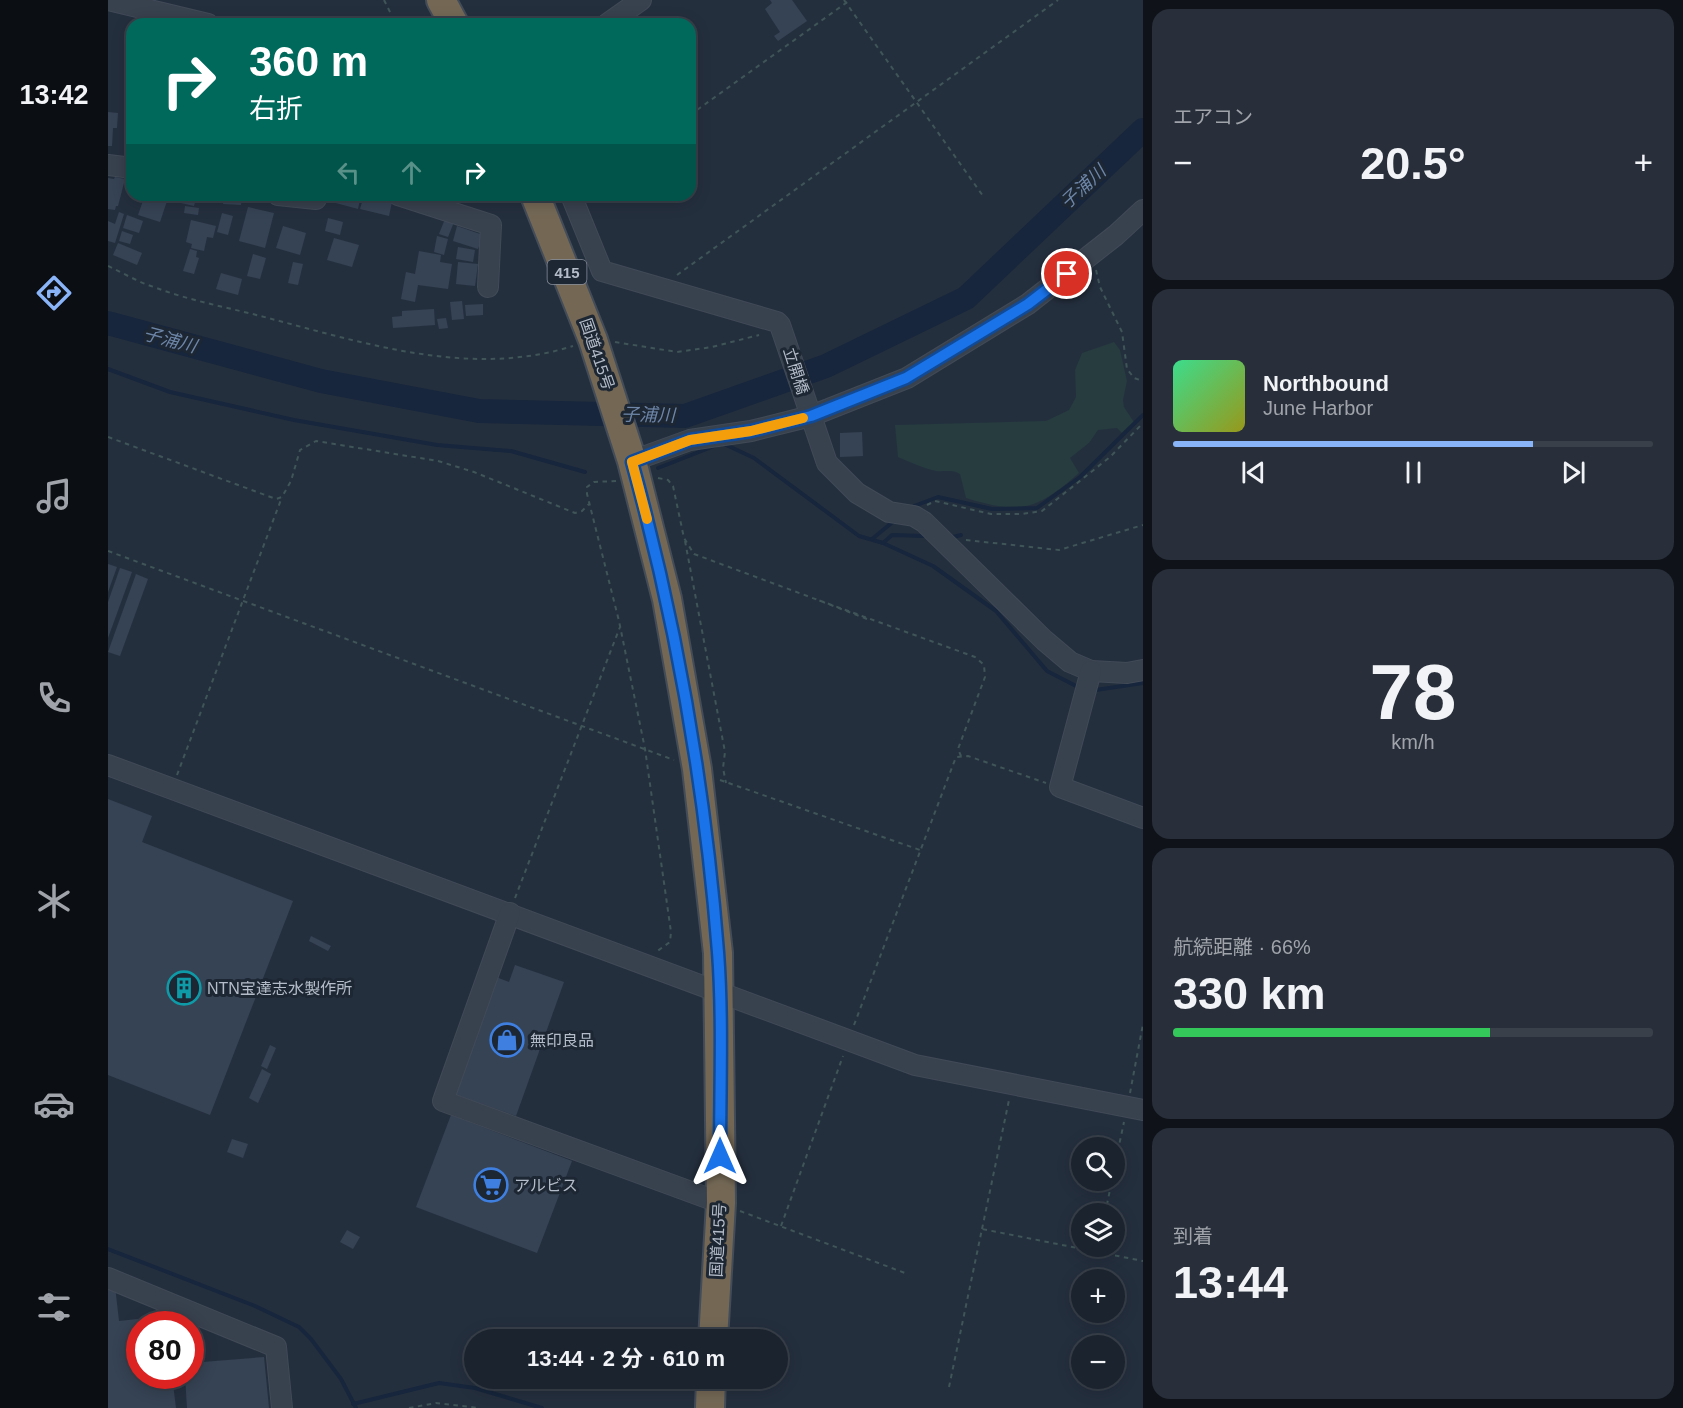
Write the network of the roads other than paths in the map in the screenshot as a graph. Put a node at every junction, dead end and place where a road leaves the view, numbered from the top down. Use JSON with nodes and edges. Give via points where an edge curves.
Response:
{"nodes":[{"id":1,"x":108,"y":0,"type":"edge"},
{"id":2,"x":441,"y":0,"type":"edge"},
{"id":3,"x":641,"y":0,"type":"edge"},
{"id":4,"x":166,"y":18,"type":"edge"},
{"id":5,"x":451,"y":18,"type":"edge"},
{"id":6,"x":616,"y":18,"type":"edge"},
{"id":7,"x":108,"y":165,"type":"edge"},
{"id":8,"x":126,"y":167,"type":"edge"},
{"id":9,"x":417,"y":201,"type":"edge"},
{"id":10,"x":537,"y":201,"type":"edge"},
{"id":11,"x":573,"y":201,"type":"edge"},
{"id":12,"x":1143,"y":210,"type":"edge"},
{"id":13,"x":488,"y":287,"type":"dead end"},
{"id":14,"x":810,"y":413,"type":"junction"},
{"id":15,"x":628,"y":463,"type":"junction"},
{"id":16,"x":1091,"y":670,"type":"junction"},
{"id":17,"x":1143,"y":670,"type":"edge"},
{"id":18,"x":108,"y":765,"type":"edge"},
{"id":19,"x":1143,"y":818,"type":"edge"},
{"id":20,"x":510,"y":913,"type":"junction"},
{"id":21,"x":719,"y":990,"type":"junction"},
{"id":22,"x":1135,"y":1109,"type":"edge"},
{"id":23,"x":721,"y":1203,"type":"junction"},
{"id":24,"x":108,"y":1278,"type":"edge"},
{"id":25,"x":714,"y":1329,"type":"edge"},
{"id":26,"x":711,"y":1389,"type":"edge"},
{"id":27,"x":282,"y":1408,"type":"edge"},
{"id":28,"x":710,"y":1408,"type":"edge"}],
"edges":[{"from":1,"to":4,"type":"street"},
{"from":2,"to":5,"type":"highway"},
{"from":3,"to":6,"type":"street"},
{"from":7,"to":8,"type":"street"},
{"from":9,"to":13,"type":"street","via":[[491,225]]},
{"from":10,"to":15,"type":"highway","name":"国道415号","number":"415","via":[[595,345]]},
{"from":11,"to":14,"type":"street","name":"立開橋","via":[[602,271],[778,327]]},
{"from":12,"to":14,"type":"street","via":[[1028,304],[906,378]]},
{"from":14,"to":15,"type":"street","via":[[751,431],[690,440]]},
{"from":14,"to":16,"type":"street","name":"立開橋","via":[[827,463],[857,494],[890,512],[924,522],[1044,640],[1070,662]]},
{"from":15,"to":21,"type":"highway","name":"国道415号","number":"415","via":[[667,599],[698,769]]},
{"from":16,"to":17,"type":"street"},
{"from":16,"to":19,"type":"street","via":[[1060,788]]},
{"from":18,"to":20,"type":"street"},
{"from":20,"to":21,"type":"street"},
{"from":20,"to":23,"type":"street","via":[[443,1101]]},
{"from":21,"to":22,"type":"street","via":[[915,1065]]},
{"from":21,"to":23,"type":"highway","name":"国道415号","number":"415"},
{"from":23,"to":25,"type":"highway","name":"国道415号","number":"415"},
{"from":24,"to":27,"type":"street","via":[[276,1347]]},
{"from":26,"to":28,"type":"highway"}]}
